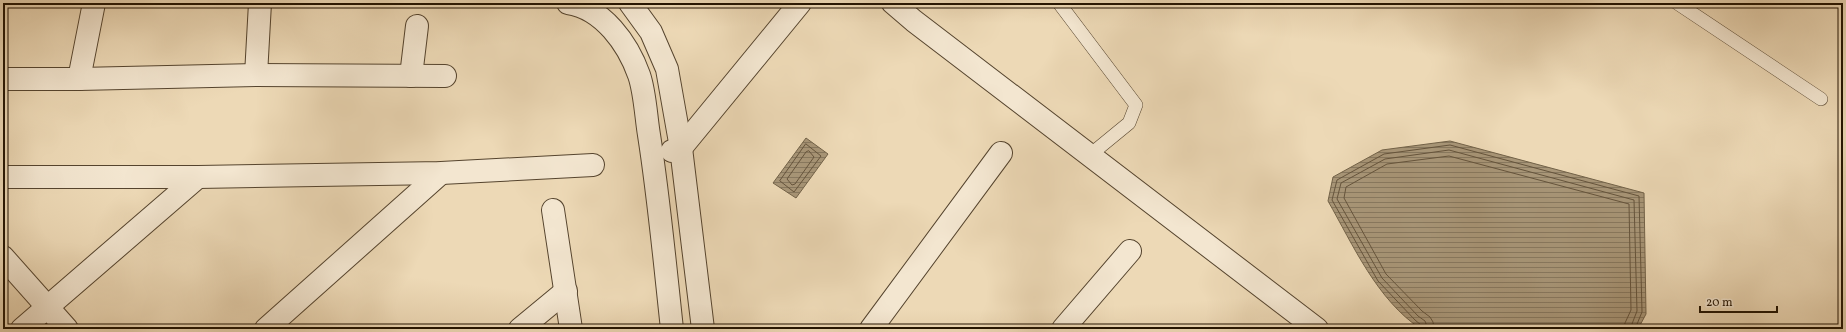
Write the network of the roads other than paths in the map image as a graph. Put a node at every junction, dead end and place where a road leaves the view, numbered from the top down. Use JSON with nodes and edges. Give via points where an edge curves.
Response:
{"nodes":[{"id":1,"x":94,"y":3,"type":"edge"},
{"id":2,"x":260,"y":3,"type":"edge"},
{"id":3,"x":574,"y":3,"type":"edge"},
{"id":4,"x":630,"y":3,"type":"edge"},
{"id":5,"x":800,"y":3,"type":"edge"},
{"id":6,"x":893,"y":3,"type":"edge"},
{"id":7,"x":1059,"y":3,"type":"edge"},
{"id":8,"x":1677,"y":3,"type":"edge"},
{"id":9,"x":417,"y":26,"type":"dead end"},
{"id":10,"x":256,"y":75,"type":"junction"},
{"id":11,"x":411,"y":76,"type":"junction"},
{"id":12,"x":445,"y":76,"type":"dead end"},
{"id":13,"x":3,"y":79,"type":"edge"},
{"id":14,"x":79,"y":79,"type":"junction"},
{"id":15,"x":1821,"y":99,"type":"dead end"},
{"id":16,"x":681,"y":148,"type":"junction"},
{"id":17,"x":1001,"y":153,"type":"dead end"},
{"id":18,"x":1090,"y":155,"type":"junction"},
{"id":19,"x":653,"y":158,"type":"junction"},
{"id":20,"x":593,"y":165,"type":"dead end"},
{"id":21,"x":441,"y":173,"type":"junction"},
{"id":22,"x":3,"y":176,"type":"edge"},
{"id":23,"x":198,"y":177,"type":"junction"},
{"id":24,"x":553,"y":210,"type":"dead end"},
{"id":25,"x":1130,"y":251,"type":"dead end"},
{"id":26,"x":3,"y":257,"type":"edge"},
{"id":27,"x":566,"y":291,"type":"junction"},
{"id":28,"x":47,"y":308,"type":"junction"},
{"id":29,"x":22,"y":329,"type":"edge"},
{"id":30,"x":66,"y":329,"type":"edge"},
{"id":31,"x":266,"y":329,"type":"edge"},
{"id":32,"x":520,"y":329,"type":"edge"},
{"id":33,"x":571,"y":329,"type":"edge"},
{"id":34,"x":672,"y":329,"type":"edge"},
{"id":35,"x":703,"y":329,"type":"edge"},
{"id":36,"x":871,"y":329,"type":"edge"},
{"id":37,"x":1063,"y":329,"type":"edge"},
{"id":38,"x":1317,"y":329,"type":"edge"}],
"edges":[{"from":1,"to":14,"type":"street"},
{"from":2,"to":10,"type":"street"},
{"from":3,"to":19,"type":"street","via":[[604,20],[626,46],[640,76]]},
{"from":4,"to":16,"type":"street","via":[[651,32],[667,69]]},
{"from":5,"to":16,"type":"street"},
{"from":6,"to":18,"type":"street"},
{"from":7,"to":18,"type":"lane","via":[[1136,105],[1129,123]]},
{"from":8,"to":15,"type":"lane"},
{"from":9,"to":11,"type":"street"},
{"from":10,"to":11,"type":"street"},
{"from":10,"to":14,"type":"street"},
{"from":11,"to":12,"type":"street"},
{"from":13,"to":14,"type":"street"},
{"from":16,"to":19,"type":"street"},
{"from":16,"to":35,"type":"street"},
{"from":17,"to":36,"type":"street"},
{"from":18,"to":38,"type":"street"},
{"from":19,"to":34,"type":"street"},
{"from":20,"to":21,"type":"street"},
{"from":21,"to":23,"type":"street"},
{"from":21,"to":31,"type":"street"},
{"from":22,"to":23,"type":"street"},
{"from":23,"to":28,"type":"street"},
{"from":24,"to":27,"type":"street"},
{"from":25,"to":37,"type":"street"},
{"from":26,"to":28,"type":"street"},
{"from":27,"to":32,"type":"street"},
{"from":27,"to":33,"type":"street"},
{"from":28,"to":29,"type":"street"},
{"from":28,"to":30,"type":"street"}]}
